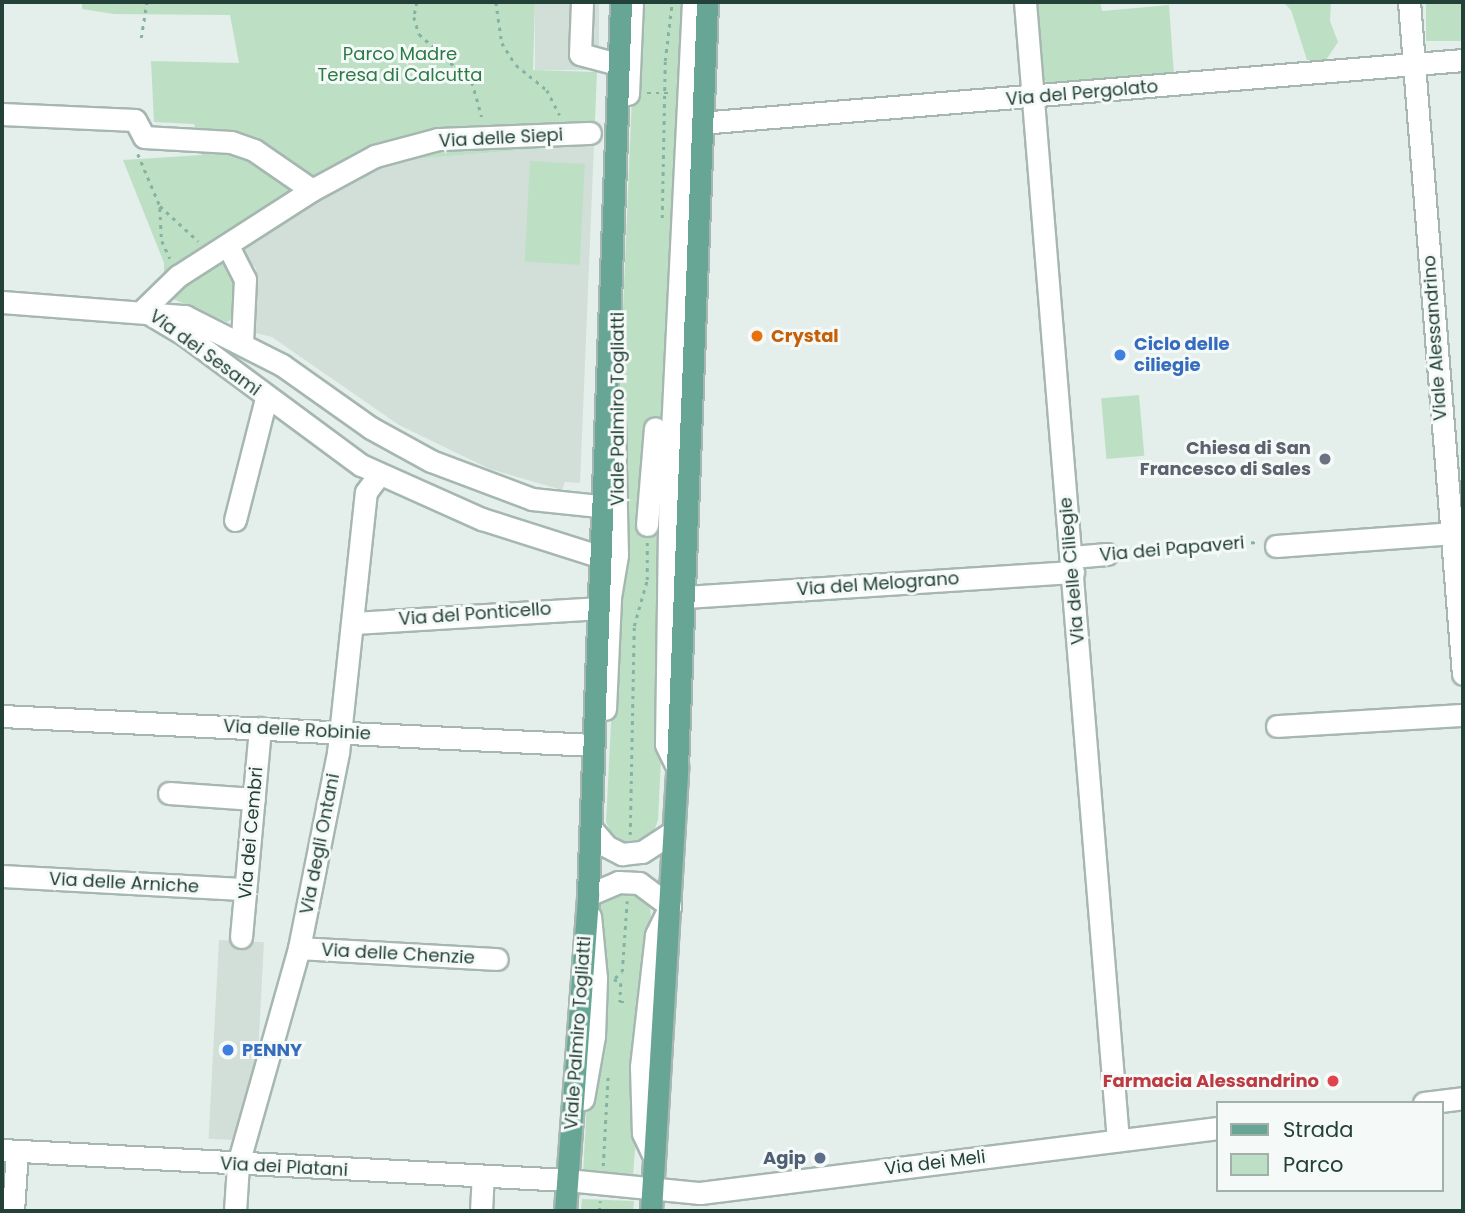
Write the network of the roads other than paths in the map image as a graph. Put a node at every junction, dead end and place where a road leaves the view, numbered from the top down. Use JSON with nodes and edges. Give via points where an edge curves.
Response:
{"nodes":[{"id":1,"x":621,"y":2,"type":"edge"},
{"id":2,"x":632,"y":2,"type":"edge"},
{"id":3,"x":694,"y":2,"type":"edge"},
{"id":4,"x":707,"y":2,"type":"edge"},
{"id":5,"x":1025,"y":2,"type":"edge"},
{"id":6,"x":1409,"y":2,"type":"edge"},
{"id":7,"x":579,"y":5,"type":"edge"},
{"id":8,"x":1463,"y":60,"type":"edge"},
{"id":9,"x":618,"y":64,"type":"junction"},
{"id":10,"x":1414,"y":64,"type":"junction"},
{"id":11,"x":1032,"y":97,"type":"junction"},
{"id":12,"x":2,"y":114,"type":"edge"},
{"id":13,"x":700,"y":123,"type":"junction"},
{"id":14,"x":590,"y":133,"type":"dead end"},
{"id":15,"x":312,"y":190,"type":"junction"},
{"id":16,"x":228,"y":246,"type":"junction"},
{"id":17,"x":2,"y":302,"type":"edge"},
{"id":18,"x":143,"y":310,"type":"junction"},
{"id":19,"x":242,"y":343,"type":"junction"},
{"id":20,"x":321,"y":391,"type":"junction"},
{"id":21,"x":266,"y":398,"type":"junction"},
{"id":22,"x":306,"y":426,"type":"junction"},
{"id":23,"x":655,"y":428,"type":"dead end"},
{"id":24,"x":379,"y":475,"type":"junction"},
{"id":25,"x":599,"y":506,"type":"junction"},
{"id":26,"x":234,"y":520,"type":"dead end"},
{"id":27,"x":647,"y":525,"type":"road end"},
{"id":28,"x":1451,"y":533,"type":"junction"},
{"id":29,"x":1270,"y":544,"type":"road end"},
{"id":30,"x":1107,"y":554,"type":"road end"},
{"id":31,"x":598,"y":556,"type":"junction"},
{"id":32,"x":1072,"y":565,"type":"junction"},
{"id":33,"x":684,"y":597,"type":"junction"},
{"id":34,"x":597,"y":608,"type":"junction"},
{"id":35,"x":354,"y":623,"type":"junction"},
{"id":36,"x":1463,"y":674,"type":"edge"},
{"id":37,"x":1463,"y":715,"type":"edge"},
{"id":38,"x":2,"y":716,"type":"edge"},
{"id":39,"x":1276,"y":726,"type":"dead end"},
{"id":40,"x":260,"y":728,"type":"junction"},
{"id":41,"x":342,"y":733,"type":"junction"},
{"id":42,"x":593,"y":745,"type":"junction"},
{"id":43,"x":677,"y":767,"type":"junction"},
{"id":44,"x":593,"y":772,"type":"junction"},
{"id":45,"x":169,"y":793,"type":"dead end"},
{"id":46,"x":254,"y":799,"type":"junction"},
{"id":47,"x":591,"y":828,"type":"junction"},
{"id":48,"x":673,"y":832,"type":"junction"},
{"id":49,"x":2,"y":876,"type":"edge"},
{"id":50,"x":245,"y":889,"type":"junction"},
{"id":51,"x":588,"y":899,"type":"junction"},
{"id":52,"x":670,"y":906,"type":"junction"},
{"id":53,"x":241,"y":937,"type":"dead end"},
{"id":54,"x":299,"y":948,"type":"junction"},
{"id":55,"x":497,"y":959,"type":"dead end"},
{"id":56,"x":1463,"y":1098,"type":"edge"},
{"id":57,"x":1440,"y":1101,"type":"edge"},
{"id":58,"x":1216,"y":1128,"type":"edge"},
{"id":59,"x":1118,"y":1140,"type":"junction"},
{"id":60,"x":9,"y":1150,"type":"edge"},
{"id":61,"x":238,"y":1164,"type":"junction"},
{"id":62,"x":568,"y":1171,"type":"junction"},
{"id":63,"x":483,"y":1177,"type":"junction"},
{"id":64,"x":652,"y":1189,"type":"junction"},
{"id":65,"x":721,"y":1202,"type":"edge"},
{"id":66,"x":13,"y":1211,"type":"edge"},
{"id":67,"x":234,"y":1211,"type":"edge"},
{"id":68,"x":481,"y":1211,"type":"edge"},
{"id":69,"x":565,"y":1211,"type":"edge"},
{"id":70,"x":640,"y":1211,"type":"edge"},
{"id":71,"x":651,"y":1211,"type":"edge"}],
"edges":[{"from":1,"to":9,"type":"main road","name":"Viale Palmiro Togliatti"},
{"from":2,"to":44,"type":"street","name":"Viale Palmiro Togliatti","via":[[614,429],[617,555],[610,597],[603,732]]},
{"from":3,"to":43,"type":"street","via":[[677,380],[670,438],[666,744]]},
{"from":4,"to":13,"type":"main road"},
{"from":5,"to":11,"type":"street","name":"Via delle Ciliegie"},
{"from":6,"to":10,"type":"street","name":"Viale Alessandrino"},
{"from":7,"to":9,"type":"street","via":[[580,54]]},
{"from":8,"to":10,"type":"street","name":"Via del Pergolato"},
{"from":9,"to":25,"type":"main road","name":"Viale Palmiro Togliatti"},
{"from":10,"to":11,"type":"street","name":"Via del Pergolato"},
{"from":10,"to":28,"type":"street","name":"Viale Alessandrino"},
{"from":11,"to":13,"type":"street","name":"Via del Pergolato"},
{"from":11,"to":32,"type":"street","name":"Via delle Ciliegie"},
{"from":12,"to":15,"type":"street","via":[[135,120],[144,137],[220,140],[242,146]]},
{"from":13,"to":33,"type":"main road"},
{"from":14,"to":15,"type":"street","name":"Via delle Siepi","via":[[438,139],[374,156]]},
{"from":15,"to":16,"type":"street","name":"Via delle Siepi"},
{"from":16,"to":18,"type":"street","name":"Via delle Siepi","via":[[167,285]]},
{"from":16,"to":19,"type":"street","via":[[245,279]]},
{"from":17,"to":18,"type":"street"},
{"from":18,"to":19,"type":"street","name":"Via dei Sesami","via":[[185,316]]},
{"from":18,"to":21,"type":"street","name":"Via dei Sesami","via":[[193,341]]},
{"from":19,"to":20,"type":"street","name":"Via dei Sesami"},
{"from":20,"to":22,"type":"street"},
{"from":20,"to":25,"type":"street","name":"Via dei Sesami","via":[[394,441],[481,482],[544,502]]},
{"from":21,"to":22,"type":"street","name":"Via dei Sesami"},
{"from":21,"to":26,"type":"street"},
{"from":22,"to":24,"type":"street","name":"Via dei Sesami"},
{"from":23,"to":27,"type":"street"},
{"from":24,"to":31,"type":"street","name":"Via dei Sesami","via":[[482,519]]},
{"from":24,"to":35,"type":"street","name":"Via degli Ontani","via":[[366,492]]},
{"from":25,"to":31,"type":"main road","name":"Viale Palmiro Togliatti"},
{"from":28,"to":29,"type":"street"},
{"from":28,"to":36,"type":"street","name":"Viale Alessandrino"},
{"from":30,"to":32,"type":"street","name":"Via dei Papaveri"},
{"from":31,"to":34,"type":"main road","name":"Viale Palmiro Togliatti"},
{"from":32,"to":33,"type":"street","name":"Via del Melograno"},
{"from":32,"to":59,"type":"street","name":"Via delle Ciliegie"},
{"from":33,"to":43,"type":"main road"},
{"from":34,"to":35,"type":"street","name":"Via del Ponticello"},
{"from":34,"to":42,"type":"main road","name":"Viale Palmiro Togliatti"},
{"from":35,"to":41,"type":"street","name":"Via degli Ontani"},
{"from":37,"to":39,"type":"street"},
{"from":38,"to":40,"type":"street","name":"Via delle Robinie"},
{"from":40,"to":41,"type":"street","name":"Via delle Robinie"},
{"from":40,"to":46,"type":"street","name":"Via dei Cembri"},
{"from":41,"to":42,"type":"street","name":"Via delle Robinie"},
{"from":41,"to":54,"type":"street","name":"Via degli Ontani"},
{"from":42,"to":44,"type":"main road","name":"Viale Palmiro Togliatti"},
{"from":43,"to":48,"type":"main road"},
{"from":44,"to":47,"type":"main road","name":"Viale Palmiro Togliatti"},
{"from":45,"to":46,"type":"street"},
{"from":46,"to":50,"type":"street","name":"Via dei Cembri"},
{"from":47,"to":48,"type":"street","via":[[606,846],[622,854],[642,852]]},
{"from":47,"to":51,"type":"main road","name":"Viale Palmiro Togliatti"},
{"from":48,"to":52,"type":"main road"},
{"from":49,"to":50,"type":"street","name":"Via delle Arniche"},
{"from":50,"to":53,"type":"street","name":"Via dei Cembri"},
{"from":51,"to":52,"type":"street","via":[[618,882],[639,883]]},
{"from":51,"to":62,"type":"main road","name":"Viale Palmiro Togliatti"},
{"from":52,"to":64,"type":"main road"},
{"from":54,"to":55,"type":"street","name":"Via delle Chenzie"},
{"from":54,"to":61,"type":"street","name":"Via degli Ontani"},
{"from":56,"to":57,"type":"street"},
{"from":58,"to":59,"type":"street","name":"Via dei Meli"},
{"from":59,"to":65,"type":"street","name":"Via dei Meli"},
{"from":60,"to":61,"type":"street","name":"Via dei Platani"},
{"from":60,"to":66,"type":"street"},
{"from":61,"to":63,"type":"street","name":"Via dei Platani"},
{"from":61,"to":67,"type":"street","name":"Via degli Ontani"},
{"from":62,"to":63,"type":"street","name":"Via dei Platani"},
{"from":62,"to":64,"type":"street","name":"Via dei Meli"},
{"from":62,"to":69,"type":"main road","name":"Viale Palmiro Togliatti"},
{"from":63,"to":68,"type":"street"},
{"from":64,"to":65,"type":"street","name":"Via dei Meli"},
{"from":64,"to":70,"type":"street"},
{"from":64,"to":71,"type":"main road"}]}
